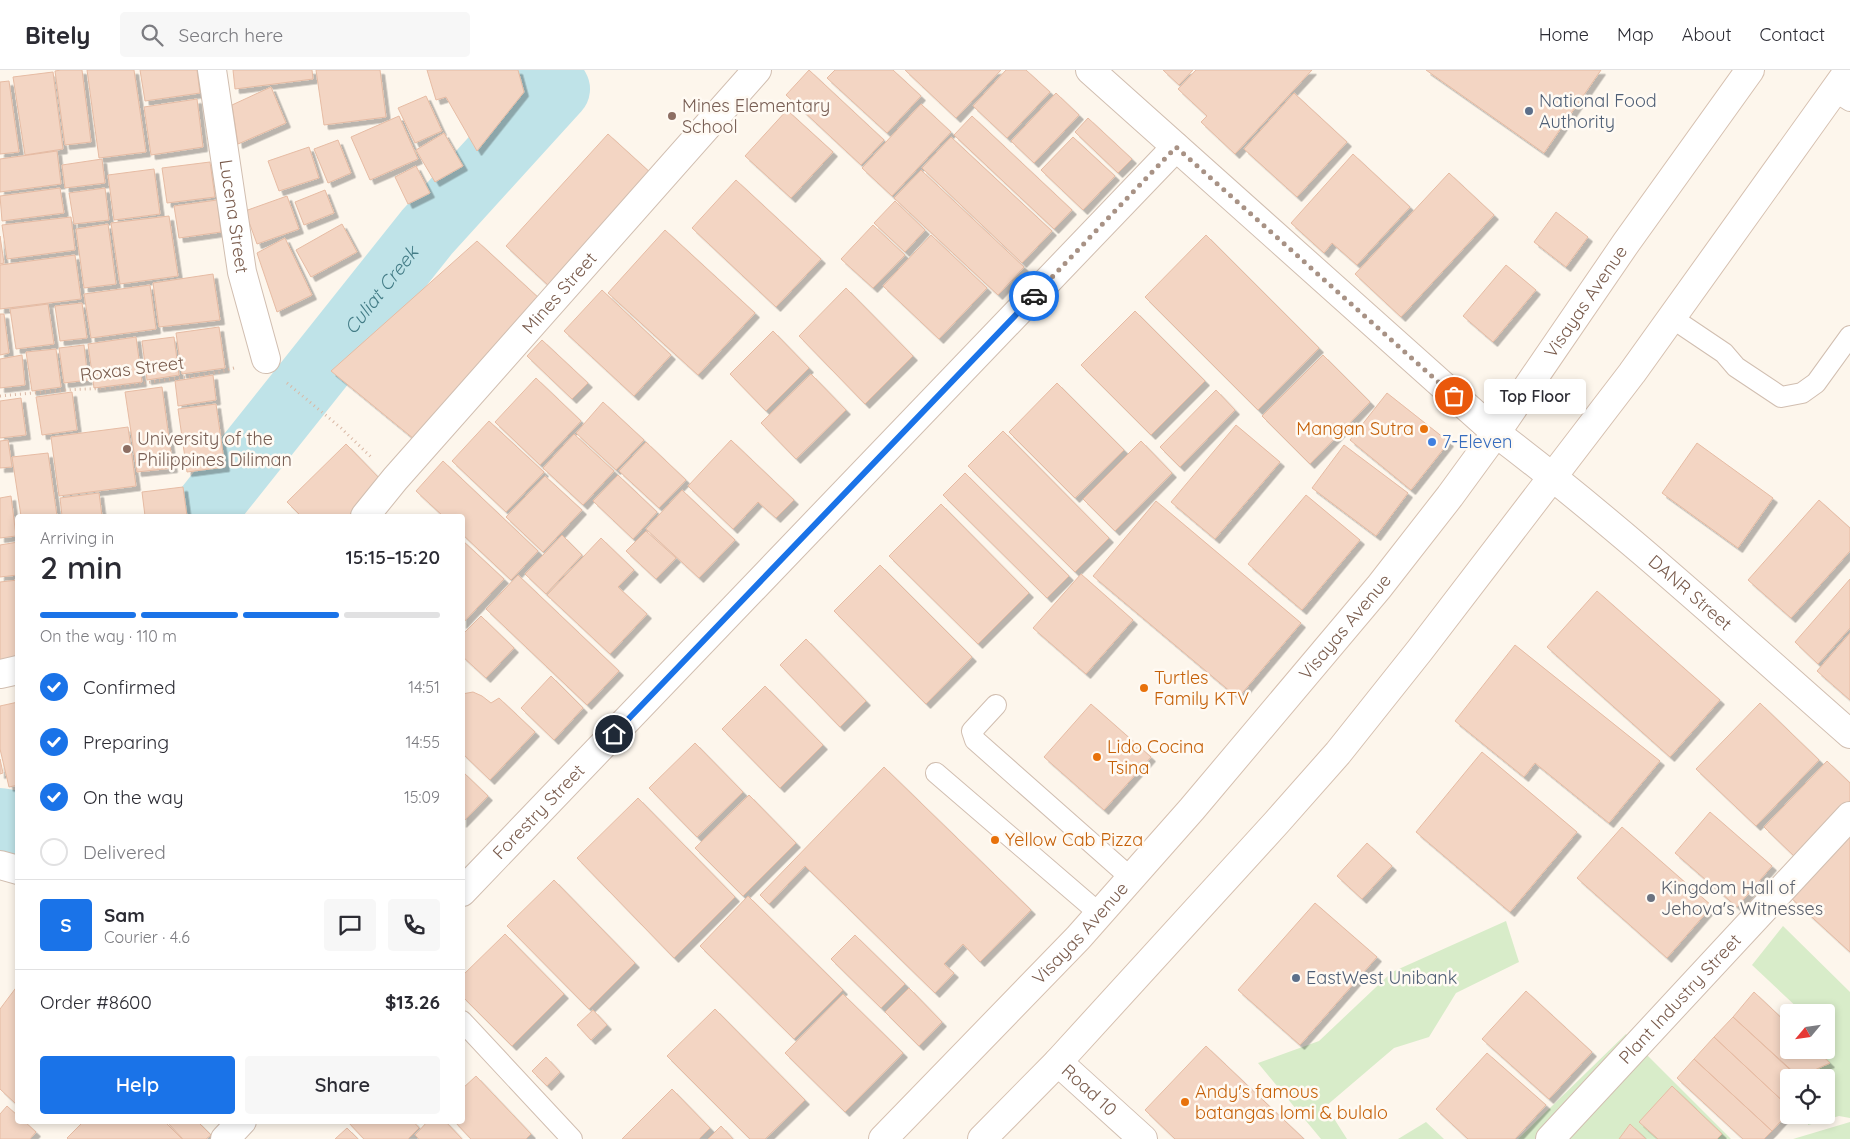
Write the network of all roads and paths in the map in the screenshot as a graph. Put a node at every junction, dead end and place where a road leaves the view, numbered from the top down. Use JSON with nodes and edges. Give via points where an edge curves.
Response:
{"nodes":[{"id":1,"x":212,"y":70,"type":"edge"},
{"id":2,"x":757,"y":70,"type":"edge"},
{"id":3,"x":1090,"y":70,"type":"edge"},
{"id":4,"x":1750,"y":70,"type":"edge"},
{"id":5,"x":1844,"y":87,"type":"edge"},
{"id":6,"x":1176,"y":147,"type":"junction"},
{"id":7,"x":1672,"y":318,"type":"junction"},
{"id":8,"x":1850,"y":336,"type":"edge"},
{"id":9,"x":266,"y":359,"type":"joint"},
{"id":10,"x":285,"y":382,"type":"dead end"},
{"id":11,"x":0,"y":396,"type":"edge"},
{"id":12,"x":1496,"y":434,"type":"junction"},
{"id":13,"x":1554,"y":477,"type":"junction"},
{"id":14,"x":395,"y":480,"type":"junction"},
{"id":15,"x":367,"y":514,"type":"edge"},
{"id":16,"x":15,"y":671,"type":"edge"},
{"id":17,"x":0,"y":674,"type":"edge"},
{"id":18,"x":996,"y":705,"type":"dead end"},
{"id":19,"x":1850,"y":734,"type":"edge"},
{"id":20,"x":936,"y":773,"type":"dead end"},
{"id":21,"x":1850,"y":816,"type":"edge"},
{"id":22,"x":0,"y":865,"type":"edge"},
{"id":23,"x":15,"y":869,"type":"edge"},
{"id":24,"x":1130,"y":878,"type":"junction"},
{"id":25,"x":465,"y":889,"type":"edge"},
{"id":26,"x":1100,"y":914,"type":"junction"},
{"id":27,"x":465,"y":1024,"type":"edge"},
{"id":28,"x":1058,"y":1062,"type":"junction"},
{"id":29,"x":239,"y":1124,"type":"edge"},
{"id":30,"x":225,"y":1139,"type":"edge"},
{"id":31,"x":572,"y":1139,"type":"edge"},
{"id":32,"x":883,"y":1139,"type":"edge"},
{"id":33,"x":982,"y":1139,"type":"edge"},
{"id":34,"x":1143,"y":1139,"type":"edge"},
{"id":35,"x":1550,"y":1139,"type":"edge"}],
"edges":[{"from":1,"to":9,"type":"street","name":"Lucena Street","via":[[242,272]]},
{"from":2,"to":14,"type":"street","name":"Mines Street"},
{"from":3,"to":6,"type":"street","name":"DANR Street"},
{"from":4,"to":12,"type":"street","name":"Visayas Avenue","via":[[1626,243]]},
{"from":5,"to":7,"type":"street"},
{"from":6,"to":12,"type":"street","name":"DANR Street"},
{"from":6,"to":25,"type":"street","name":"Forestry Street"},
{"from":7,"to":8,"type":"lane","via":[[1780,397],[1802,394],[1816,383]]},
{"from":7,"to":13,"type":"street"},
{"from":9,"to":11,"type":"path","name":"Roxas Street","via":[[220,372],[110,388]]},
{"from":10,"to":14,"type":"path","via":[[341,428]]},
{"from":12,"to":13,"type":"street","name":"DANR Street"},
{"from":12,"to":24,"type":"street","name":"Visayas Avenue","via":[[1366,602]]},
{"from":13,"to":19,"type":"street","name":"DANR Street"},
{"from":13,"to":28,"type":"street","via":[[1338,752]]},
{"from":14,"to":15,"type":"street","name":"Mines Street"},
{"from":16,"to":17,"type":"street"},
{"from":18,"to":24,"type":"lane","via":[[972,731],[975,740]]},
{"from":20,"to":26,"type":"lane"},
{"from":21,"to":35,"type":"street","name":"Plant Industry Street"},
{"from":22,"to":23,"type":"street"},
{"from":24,"to":26,"type":"street","name":"Visayas Avenue"},
{"from":26,"to":32,"type":"street","name":"Visayas Avenue"},
{"from":27,"to":31,"type":"lane"},
{"from":28,"to":33,"type":"street"},
{"from":28,"to":34,"type":"street","name":"Road 10"},
{"from":29,"to":30,"type":"street"}]}
